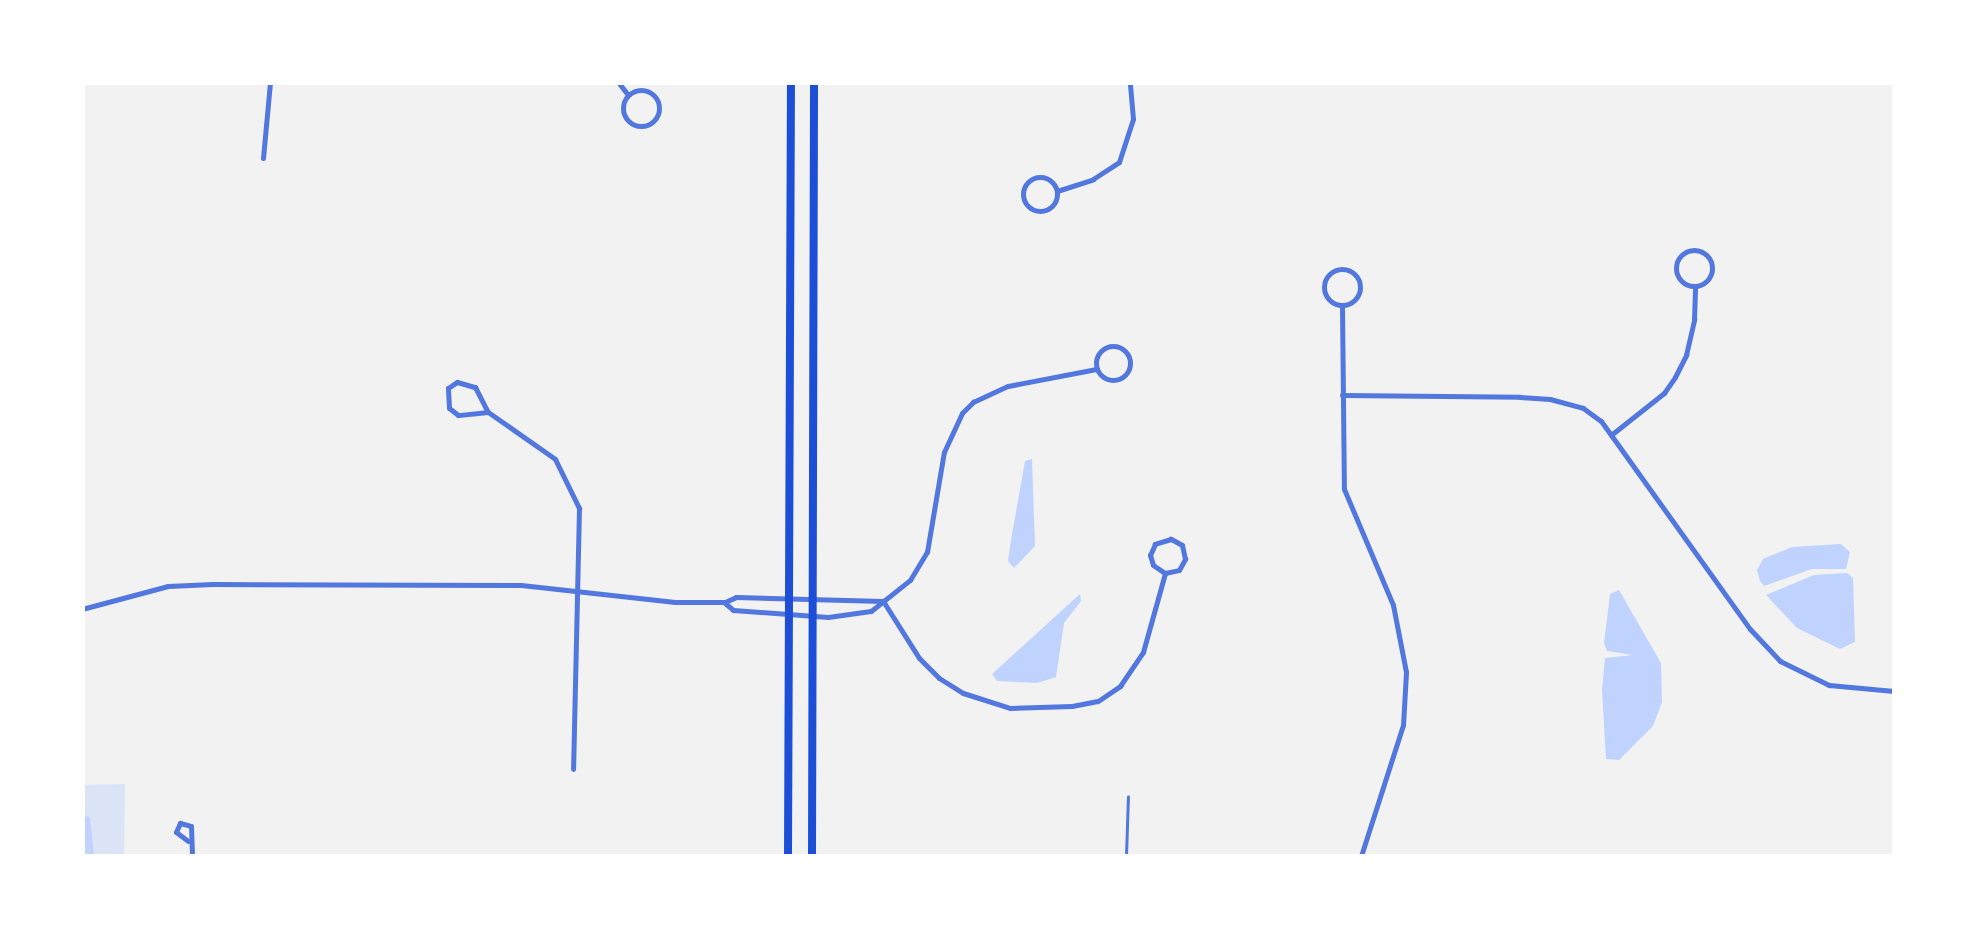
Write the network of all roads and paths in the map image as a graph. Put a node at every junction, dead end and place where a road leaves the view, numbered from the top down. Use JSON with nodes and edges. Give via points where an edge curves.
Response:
{"nodes":[{"id":1,"x":270,"y":82,"type":"edge"},
{"id":2,"x":618,"y":82,"type":"edge"},
{"id":3,"x":791,"y":82,"type":"edge"},
{"id":4,"x":814,"y":82,"type":"edge"},
{"id":5,"x":1130,"y":82,"type":"edge"},
{"id":6,"x":628,"y":95,"type":"junction"},
{"id":7,"x":263,"y":158,"type":"dead end"},
{"id":8,"x":1057,"y":192,"type":"junction"},
{"id":9,"x":1695,"y":286,"type":"junction"},
{"id":10,"x":1342,"y":306,"type":"junction"},
{"id":11,"x":1096,"y":368,"type":"junction"},
{"id":12,"x":1342,"y":394,"type":"junction"},
{"id":13,"x":488,"y":412,"type":"junction"},
{"id":14,"x":1611,"y":435,"type":"junction"},
{"id":15,"x":1165,"y":573,"type":"junction"},
{"id":16,"x":577,"y":590,"type":"junction"},
{"id":17,"x":789,"y":599,"type":"junction"},
{"id":18,"x":813,"y":600,"type":"junction"},
{"id":19,"x":884,"y":600,"type":"junction"},
{"id":20,"x":725,"y":602,"type":"junction"},
{"id":21,"x":82,"y":609,"type":"edge"},
{"id":22,"x":789,"y":614,"type":"junction"},
{"id":23,"x":813,"y":616,"type":"junction"},
{"id":24,"x":1894,"y":690,"type":"edge"},
{"id":25,"x":572,"y":769,"type":"dead end"},
{"id":26,"x":1128,"y":797,"type":"dead end"},
{"id":27,"x":188,"y":841,"type":"dead end"},
{"id":28,"x":192,"y":856,"type":"edge"},
{"id":29,"x":788,"y":856,"type":"edge"},
{"id":30,"x":812,"y":856,"type":"edge"},
{"id":31,"x":1126,"y":856,"type":"edge"},
{"id":32,"x":1361,"y":856,"type":"edge"}],
"edges":[{"from":1,"to":7,"type":"street"},
{"from":2,"to":6,"type":"street"},
{"from":3,"to":17,"type":"main road"},
{"from":4,"to":18,"type":"main road"},
{"from":5,"to":8,"type":"street","via":[[1133,120],[1119,162]]},
{"from":6,"to":6,"type":"street","via":[[623,106],[629,122],[640,126],[656,119],[658,102],[651,92]]},
{"from":8,"to":8,"type":"street","via":[[1047,179],[1036,178],[1024,188],[1024,200],[1036,211],[1047,210]]},
{"from":9,"to":9,"type":"street","via":[[1712,271],[1710,259],[1694,250],[1683,254],[1676,269],[1684,283]]},
{"from":9,"to":14,"type":"street","via":[[1694,319],[1675,377]]},
{"from":10,"to":10,"type":"street","via":[[1361,290],[1356,273],[1345,268],[1328,275],[1324,286],[1328,298]]},
{"from":10,"to":12,"type":"street"},
{"from":11,"to":11,"type":"street","via":[[1118,380],[1130,360],[1120,347],[1108,346],[1097,355]]},
{"from":11,"to":19,"type":"street","via":[[1008,386],[962,413],[944,452],[928,552],[910,580]]},
{"from":12,"to":14,"type":"street","via":[[1550,399],[1582,408]]},
{"from":12,"to":32,"type":"street","via":[[1344,489],[1392,606],[1406,672],[1403,725]]},
{"from":13,"to":13,"type":"street","via":[[476,386],[457,382],[448,388],[448,408],[458,415]]},
{"from":13,"to":16,"type":"street","via":[[555,459],[569,480],[582,530]]},
{"from":14,"to":24,"type":"street","via":[[1780,661],[1828,685]]},
{"from":15,"to":15,"type":"street","via":[[1185,560],[1172,539],[1155,544],[1150,555]]},
{"from":15,"to":19,"type":"street","via":[[1133,668],[1098,701],[1072,706],[1010,708],[963,693],[919,658]]},
{"from":16,"to":20,"type":"street"},
{"from":16,"to":21,"type":"street","via":[[198,584]]},
{"from":16,"to":25,"type":"street"},
{"from":17,"to":18,"type":"street"},
{"from":17,"to":20,"type":"street"},
{"from":17,"to":22,"type":"main road"},
{"from":18,"to":19,"type":"street"},
{"from":18,"to":23,"type":"main road"},
{"from":19,"to":23,"type":"street","via":[[859,614]]},
{"from":20,"to":22,"type":"street","via":[[732,610]]},
{"from":22,"to":23,"type":"street"},
{"from":22,"to":29,"type":"main road"},
{"from":23,"to":30,"type":"main road"},
{"from":26,"to":31,"type":"lane"},
{"from":27,"to":28,"type":"street"}]}
